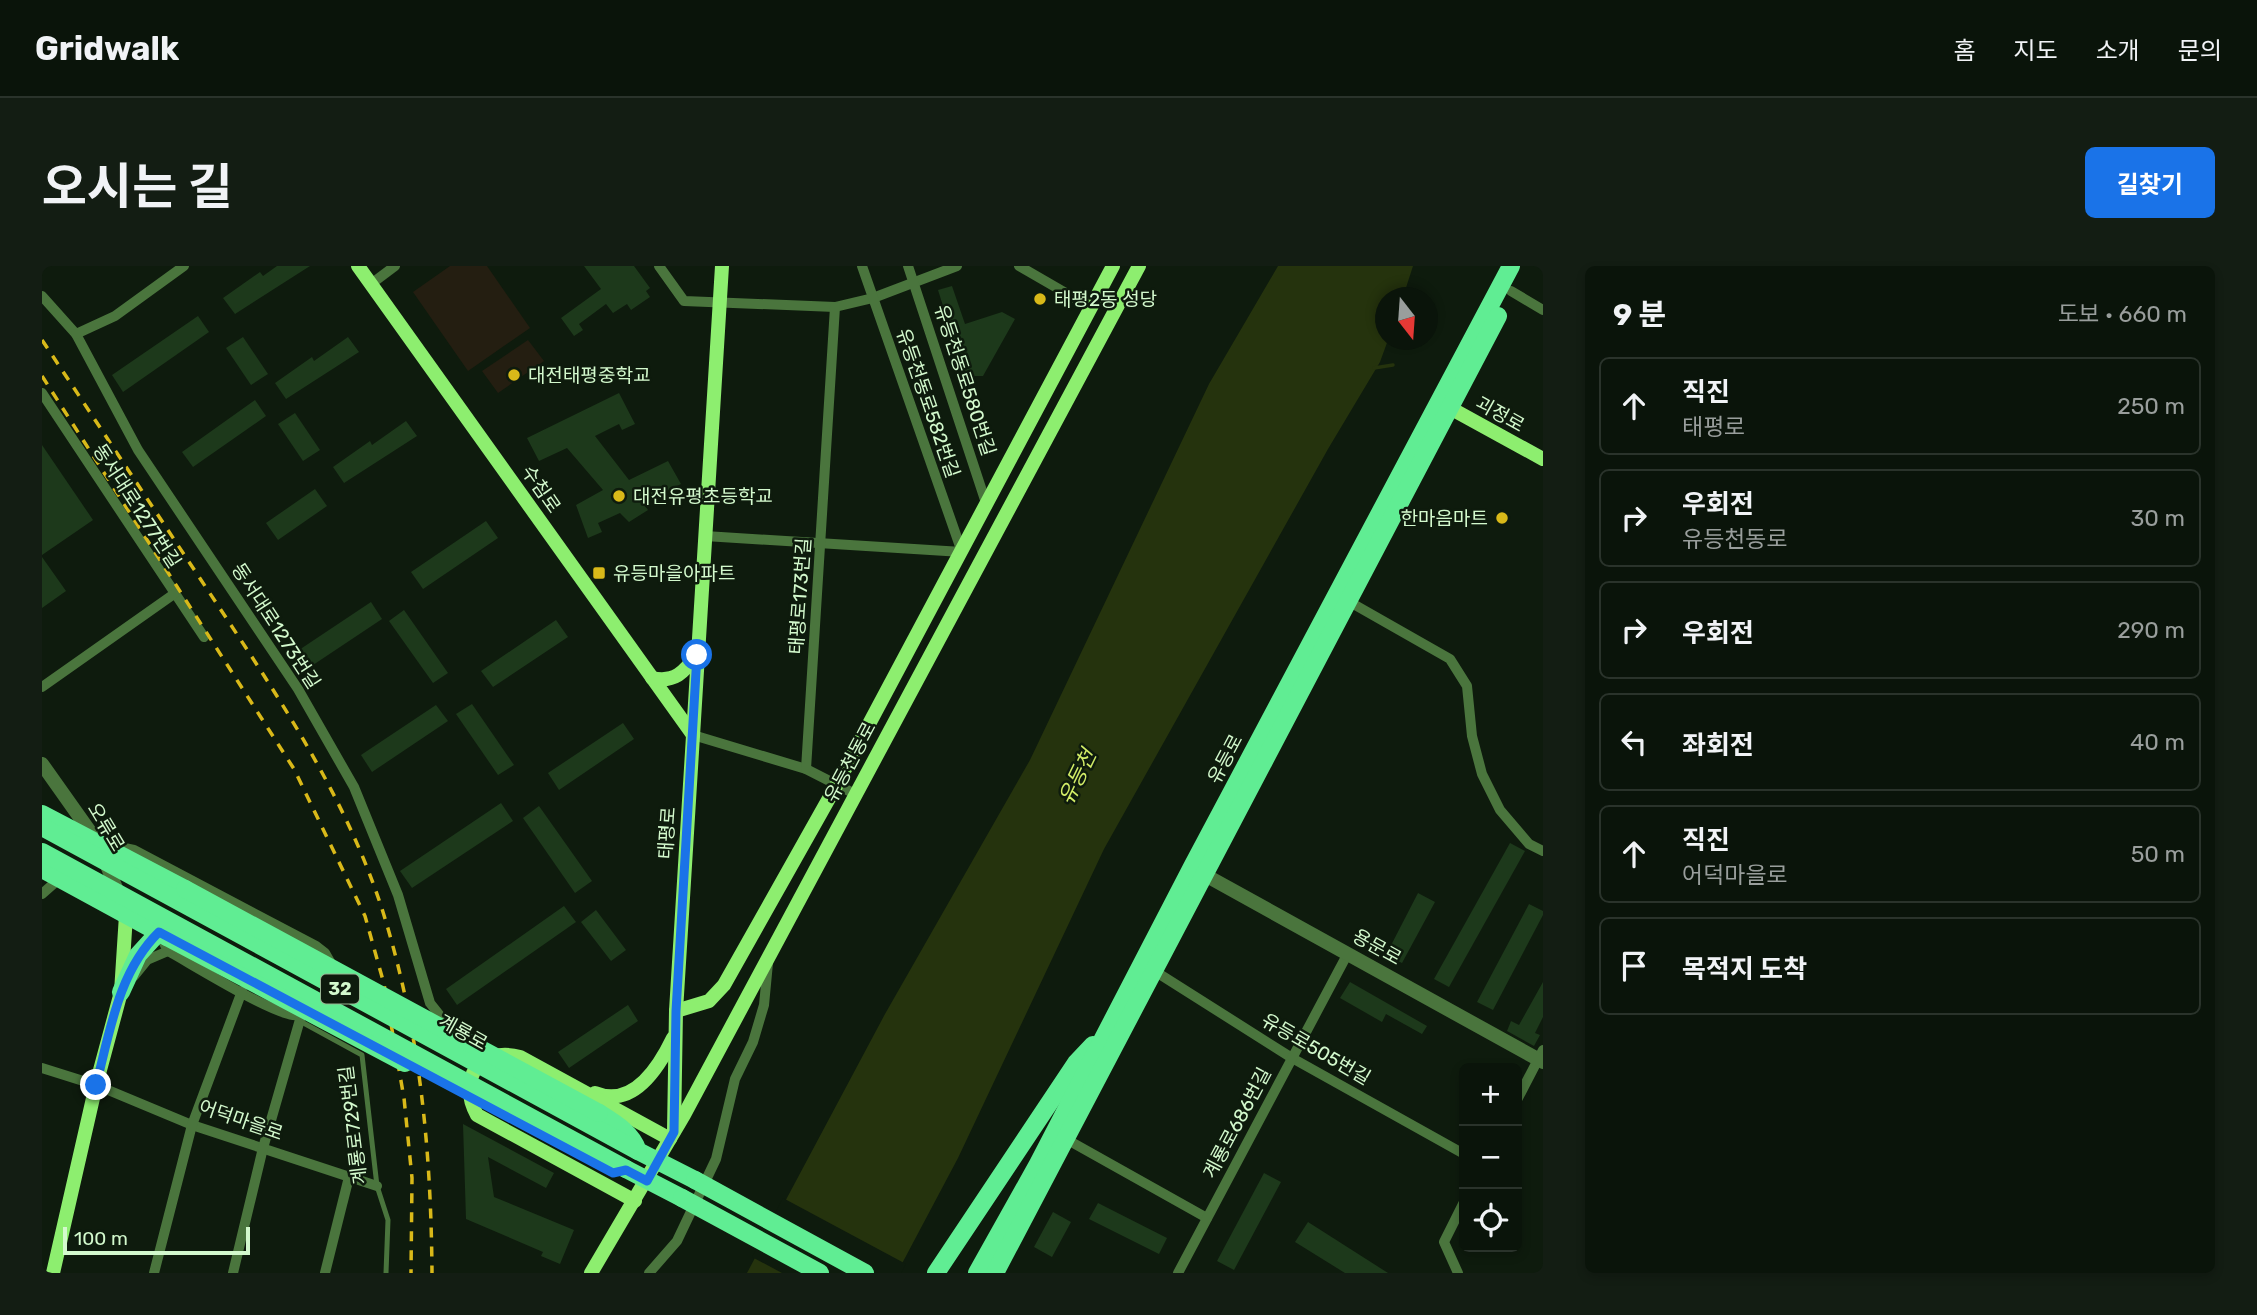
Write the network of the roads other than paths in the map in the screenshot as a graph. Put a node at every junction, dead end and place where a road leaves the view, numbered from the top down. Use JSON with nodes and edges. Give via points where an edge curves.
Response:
{"nodes":[{"id":1,"x":184,"y":266,"type":"edge"},
{"id":2,"x":358,"y":266,"type":"edge"},
{"id":3,"x":395,"y":266,"type":"edge"},
{"id":4,"x":659,"y":266,"type":"edge"},
{"id":5,"x":722,"y":266,"type":"edge"},
{"id":6,"x":862,"y":266,"type":"edge"},
{"id":7,"x":908,"y":266,"type":"edge"},
{"id":8,"x":957,"y":266,"type":"edge"},
{"id":9,"x":1020,"y":266,"type":"edge"},
{"id":10,"x":1113,"y":266,"type":"edge"},
{"id":11,"x":1139,"y":266,"type":"edge"},
{"id":12,"x":1511,"y":266,"type":"edge"},
{"id":13,"x":1524,"y":266,"type":"edge"},
{"id":14,"x":914,"y":283,"type":"junction"},
{"id":15,"x":371,"y":284,"type":"junction"},
{"id":16,"x":1511,"y":291,"type":"junction"},
{"id":17,"x":42,"y":296,"type":"edge"},
{"id":18,"x":873,"y":298,"type":"junction"},
{"id":19,"x":720,"y":302,"type":"junction"},
{"id":20,"x":835,"y":307,"type":"junction"},
{"id":21,"x":1090,"y":307,"type":"junction"},
{"id":22,"x":1543,"y":310,"type":"edge"},
{"id":23,"x":76,"y":334,"type":"junction"},
{"id":24,"x":42,"y":393,"type":"edge"},
{"id":25,"x":1446,"y":406,"type":"junction"},
{"id":26,"x":1543,"y":459,"type":"edge"},
{"id":27,"x":987,"y":506,"type":"junction"},
{"id":28,"x":705,"y":536,"type":"junction"},
{"id":29,"x":821,"y":544,"type":"junction"},
{"id":30,"x":962,"y":552,"type":"junction"},
{"id":31,"x":174,"y":594,"type":"junction"},
{"id":32,"x":1348,"y":601,"type":"junction"},
{"id":33,"x":204,"y":637,"type":"dead end"},
{"id":34,"x":697,"y":655,"type":"junction"},
{"id":35,"x":652,"y":678,"type":"junction"},
{"id":36,"x":42,"y":687,"type":"edge"},
{"id":37,"x":692,"y":735,"type":"junction"},
{"id":38,"x":42,"y":764,"type":"edge"},
{"id":39,"x":806,"y":769,"type":"junction"},
{"id":40,"x":836,"y":786,"type":"junction"},
{"id":41,"x":855,"y":794,"type":"junction"},
{"id":42,"x":42,"y":814,"type":"edge"},
{"id":43,"x":42,"y":827,"type":"edge"},
{"id":44,"x":99,"y":843,"type":"junction"},
{"id":45,"x":1543,"y":851,"type":"edge"},
{"id":46,"x":42,"y":852,"type":"edge"},
{"id":47,"x":42,"y":869,"type":"edge"},
{"id":48,"x":1198,"y":871,"type":"junction"},
{"id":49,"x":59,"y":879,"type":"junction"},
{"id":50,"x":42,"y":894,"type":"edge"},
{"id":51,"x":126,"y":915,"type":"junction"},
{"id":52,"x":165,"y":940,"type":"junction"},
{"id":53,"x":769,"y":953,"type":"junction"},
{"id":54,"x":1348,"y":953,"type":"junction"},
{"id":55,"x":1153,"y":970,"type":"junction"},
{"id":56,"x":242,"y":991,"type":"junction"},
{"id":57,"x":121,"y":992,"type":"junction"},
{"id":58,"x":676,"y":1011,"type":"junction"},
{"id":59,"x":301,"y":1016,"type":"junction"},
{"id":60,"x":1107,"y":1030,"type":"junction"},
{"id":61,"x":675,"y":1033,"type":"junction"},
{"id":62,"x":1541,"y":1057,"type":"edge"},
{"id":63,"x":1292,"y":1058,"type":"junction"},
{"id":64,"x":478,"y":1065,"type":"junction"},
{"id":65,"x":42,"y":1068,"type":"edge"},
{"id":66,"x":96,"y":1085,"type":"junction"},
{"id":67,"x":580,"y":1087,"type":"junction"},
{"id":68,"x":1522,"y":1091,"type":"edge"},
{"id":69,"x":192,"y":1125,"type":"junction"},
{"id":70,"x":672,"y":1135,"type":"junction"},
{"id":71,"x":1066,"y":1139,"type":"junction"},
{"id":72,"x":263,"y":1148,"type":"junction"},
{"id":73,"x":638,"y":1151,"type":"junction"},
{"id":74,"x":1459,"y":1151,"type":"edge"},
{"id":75,"x":658,"y":1161,"type":"junction"},
{"id":76,"x":626,"y":1170,"type":"junction"},
{"id":77,"x":349,"y":1177,"type":"junction"},
{"id":78,"x":647,"y":1181,"type":"junction"},
{"id":79,"x":377,"y":1186,"type":"junction"},
{"id":80,"x":635,"y":1201,"type":"junction"},
{"id":81,"x":1459,"y":1212,"type":"edge"},
{"id":82,"x":1207,"y":1218,"type":"junction"},
{"id":83,"x":53,"y":1273,"type":"edge"},
{"id":84,"x":154,"y":1273,"type":"edge"},
{"id":85,"x":233,"y":1273,"type":"edge"},
{"id":86,"x":325,"y":1273,"type":"edge"},
{"id":87,"x":386,"y":1273,"type":"edge"},
{"id":88,"x":592,"y":1273,"type":"edge"},
{"id":89,"x":649,"y":1273,"type":"edge"},
{"id":90,"x":820,"y":1273,"type":"edge"},
{"id":91,"x":865,"y":1273,"type":"edge"},
{"id":92,"x":936,"y":1273,"type":"edge"},
{"id":93,"x":977,"y":1273,"type":"edge"},
{"id":94,"x":995,"y":1273,"type":"edge"},
{"id":95,"x":1178,"y":1273,"type":"edge"},
{"id":96,"x":1458,"y":1273,"type":"edge"}],
"edges":[{"from":1,"to":23,"type":"street","via":[[115,316]]},
{"from":2,"to":15,"type":"main road","name":"수침로"},
{"from":3,"to":15,"type":"street"},
{"from":4,"to":19,"type":"street","via":[[684,301]]},
{"from":5,"to":19,"type":"main road","name":"태평로"},
{"from":6,"to":18,"type":"street","name":"유등천동로582번길"},
{"from":7,"to":14,"type":"street","name":"유등천동로580번길"},
{"from":8,"to":14,"type":"street"},
{"from":9,"to":21,"type":"street"},
{"from":10,"to":21,"type":"main road","name":"유등천동로"},
{"from":11,"to":41,"type":"main road","name":"유등천동로"},
{"from":12,"to":25,"type":"main road","name":"유등로"},
{"from":13,"to":16,"type":"main road","name":"유등로"},
{"from":14,"to":18,"type":"street"},
{"from":14,"to":27,"type":"street","name":"유등천동로580번길"},
{"from":15,"to":35,"type":"main road","name":"수침로"},
{"from":16,"to":22,"type":"street"},
{"from":16,"to":25,"type":"main road","name":"유등로"},
{"from":17,"to":23,"type":"street","name":"동서대로1273번길"},
{"from":18,"to":20,"type":"street"},
{"from":18,"to":30,"type":"street","name":"유등천동로582번길"},
{"from":19,"to":20,"type":"street"},
{"from":19,"to":28,"type":"main road","name":"태평로"},
{"from":20,"to":29,"type":"street","name":"태평로173번길"},
{"from":21,"to":27,"type":"main road","name":"유등천동로"},
{"from":23,"to":64,"type":"street","name":"동서대로1273번길","via":[[138,450],[298,689],[354,787],[398,895],[430,1003]]},
{"from":24,"to":31,"type":"street","name":"동서대로1277번길"},
{"from":25,"to":26,"type":"main road","name":"괴정로"},
{"from":25,"to":32,"type":"main road","name":"유등로"},
{"from":25,"to":48,"type":"main road","name":"유등로"},
{"from":27,"to":30,"type":"main road","name":"유등천동로"},
{"from":28,"to":29,"type":"street"},
{"from":28,"to":34,"type":"main road","name":"태평로"},
{"from":29,"to":30,"type":"street"},
{"from":29,"to":39,"type":"street","name":"태평로173번길"},
{"from":30,"to":40,"type":"main road","name":"유등천동로"},
{"from":31,"to":33,"type":"street","name":"동서대로1277번길"},
{"from":31,"to":36,"type":"street"},
{"from":32,"to":45,"type":"street","via":[[1450,659],[1467,686],[1482,774],[1500,810],[1529,844]]},
{"from":32,"to":48,"type":"main road","name":"유등로"},
{"from":34,"to":35,"type":"main road","via":[[682,674],[666,681]]},
{"from":34,"to":37,"type":"main road","name":"태평로"},
{"from":35,"to":37,"type":"main road","name":"수침로"},
{"from":37,"to":39,"type":"street"},
{"from":37,"to":58,"type":"main road","name":"태평로"},
{"from":38,"to":44,"type":"street","name":"오류로"},
{"from":39,"to":40,"type":"street"},
{"from":40,"to":41,"type":"street"},
{"from":40,"to":58,"type":"main road","name":"유등천동로","via":[[724,985],[709,1001]]},
{"from":41,"to":53,"type":"main road","name":"유등천동로"},
{"from":42,"to":44,"type":"main road"},
{"from":43,"to":73,"type":"main road","name":"계룡로","number":"32","bridge":true},
{"from":44,"to":51,"type":"street","name":"오류로"},
{"from":44,"to":59,"type":"street","via":[[134,850],[326,953],[335,974],[331,998]]},
{"from":44,"to":73,"type":"main road","bridge":true,"via":[[599,1113],[621,1127]]},
{"from":46,"to":76,"type":"main road","number":"32","bridge":true},
{"from":47,"to":49,"type":"main road"},
{"from":48,"to":54,"type":"street","name":"용문로"},
{"from":48,"to":55,"type":"main road","name":"유등로"},
{"from":48,"to":60,"type":"main road","name":"유등로"},
{"from":49,"to":50,"type":"street"},
{"from":49,"to":51,"type":"main road"},
{"from":51,"to":52,"type":"main road"},
{"from":51,"to":57,"type":"main road"},
{"from":52,"to":56,"type":"street"},
{"from":52,"to":57,"type":"main road","via":[[138,955]]},
{"from":52,"to":76,"type":"main road","bridge":true,"via":[[613,1173]]},
{"from":53,"to":70,"type":"main road","name":"유등천동로"},
{"from":53,"to":89,"type":"street","via":[[764,1005],[735,1079],[716,1159],[677,1241]]},
{"from":54,"to":62,"type":"street","name":"용문로"},
{"from":54,"to":63,"type":"street","name":"계룡로686번길"},
{"from":55,"to":63,"type":"street","name":"유등로505번길"},
{"from":55,"to":71,"type":"main road","name":"유등로"},
{"from":56,"to":59,"type":"street"},
{"from":56,"to":69,"type":"street"},
{"from":57,"to":66,"type":"main road"},
{"from":58,"to":61,"type":"main road","name":"태평로"},
{"from":59,"to":72,"type":"street"},
{"from":59,"to":79,"type":"lane","name":"계룡로729번길","via":[[362,1055]]},
{"from":60,"to":92,"type":"main road","via":[[1076,1063]]},
{"from":60,"to":93,"type":"main road","name":"유등로"},
{"from":61,"to":67,"type":"main road","via":[[661,1063],[639,1087],[601,1096]]},
{"from":61,"to":70,"type":"main road","name":"태평로"},
{"from":62,"to":68,"type":"street"},
{"from":63,"to":74,"type":"street","name":"유등로505번길"},
{"from":63,"to":82,"type":"street","name":"계룡로686번길"},
{"from":64,"to":67,"type":"main road","via":[[509,1054]]},
{"from":64,"to":80,"type":"main road","via":[[468,1087],[477,1115]]},
{"from":65,"to":66,"type":"street","name":"어덕마을로"},
{"from":66,"to":69,"type":"street","name":"어덕마을로"},
{"from":66,"to":83,"type":"main road"},
{"from":67,"to":70,"type":"main road"},
{"from":69,"to":72,"type":"street","name":"어덕마을로"},
{"from":69,"to":84,"type":"street"},
{"from":70,"to":75,"type":"main road","name":"유등천동로"},
{"from":71,"to":82,"type":"street"},
{"from":71,"to":94,"type":"main road","name":"유등로"},
{"from":72,"to":77,"type":"street","name":"어덕마을로"},
{"from":72,"to":85,"type":"street"},
{"from":73,"to":75,"type":"main road","name":"계룡로","number":"32"},
{"from":75,"to":78,"type":"main road","name":"유등천동로"},
{"from":75,"to":91,"type":"main road","name":"계룡로","number":"32","bridge":true},
{"from":76,"to":78,"type":"main road","number":"32"},
{"from":77,"to":79,"type":"street","name":"어덕마을로"},
{"from":77,"to":86,"type":"street","name":"계룡로729번길"},
{"from":78,"to":80,"type":"main road","name":"유등천동로"},
{"from":78,"to":90,"type":"main road","number":"32","bridge":true},
{"from":79,"to":87,"type":"lane","name":"계룡로729번길","via":[[388,1220]]},
{"from":80,"to":88,"type":"main road","name":"유등천동로"},
{"from":81,"to":96,"type":"street","via":[[1444,1242]]},
{"from":82,"to":95,"type":"street","name":"계룡로686번길"}]}
